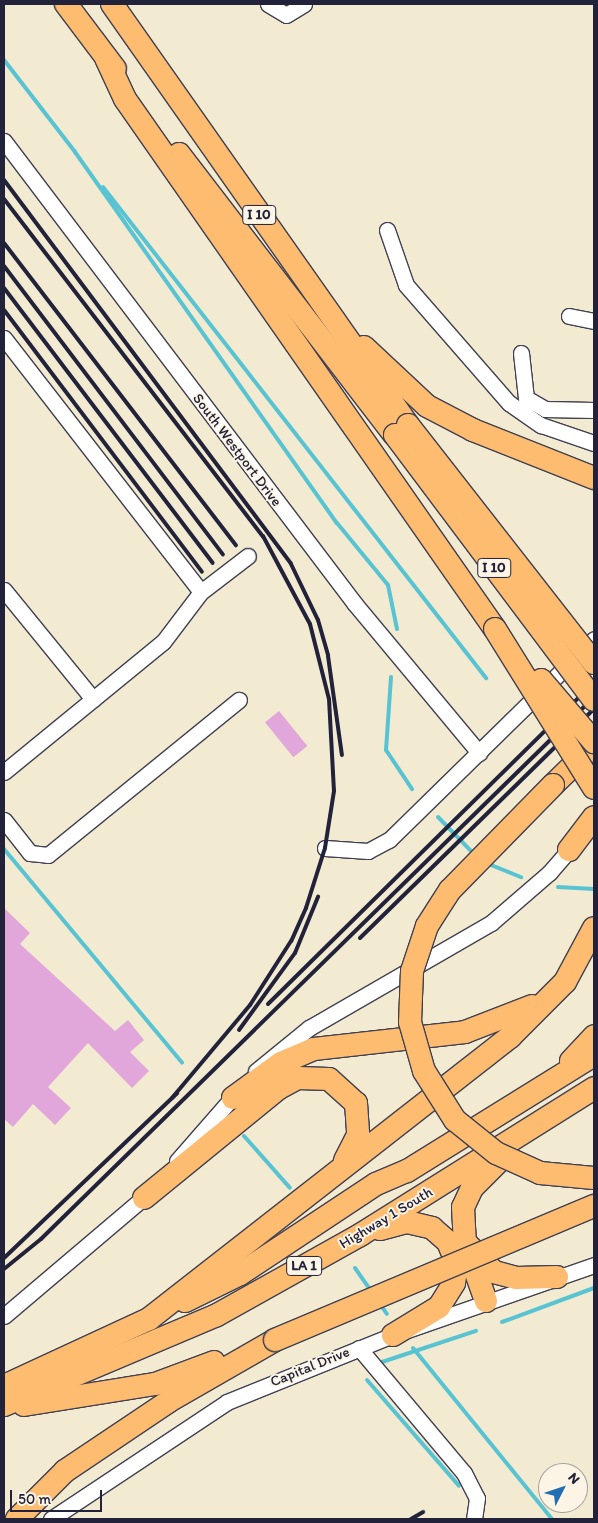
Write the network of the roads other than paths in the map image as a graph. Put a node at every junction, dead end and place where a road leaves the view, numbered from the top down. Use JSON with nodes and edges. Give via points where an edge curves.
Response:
{"nodes":[{"id":1,"x":66,"y":4,"type":"edge"},
{"id":2,"x":112,"y":4,"type":"edge"},
{"id":3,"x":268,"y":4,"type":"edge"},
{"id":4,"x":304,"y":4,"type":"edge"},
{"id":5,"x":106,"y":58,"type":"junction"},
{"id":6,"x":4,"y":141,"type":"edge"},
{"id":7,"x":387,"y":230,"type":"dead end"},
{"id":8,"x":328,"y":314,"type":"junction"},
{"id":9,"x":569,"y":316,"type":"dead end"},
{"id":10,"x":594,"y":321,"type":"edge"},
{"id":11,"x":4,"y":338,"type":"edge"},
{"id":12,"x":521,"y":353,"type":"dead end"},
{"id":13,"x":545,"y":408,"type":"junction"},
{"id":14,"x":594,"y":410,"type":"edge"},
{"id":15,"x":541,"y":425,"type":"junction"},
{"id":16,"x":401,"y":430,"type":"junction"},
{"id":17,"x":594,"y":443,"type":"edge"},
{"id":18,"x":594,"y":478,"type":"edge"},
{"id":19,"x":248,"y":556,"type":"dead end"},
{"id":20,"x":4,"y":590,"type":"edge"},
{"id":21,"x":201,"y":592,"type":"junction"},
{"id":22,"x":495,"y":629,"type":"junction"},
{"id":23,"x":594,"y":639,"type":"edge"},
{"id":24,"x":594,"y":663,"type":"edge"},
{"id":25,"x":93,"y":699,"type":"junction"},
{"id":26,"x":239,"y":700,"type":"dead end"},
{"id":27,"x":594,"y":700,"type":"edge"},
{"id":28,"x":594,"y":744,"type":"edge"},
{"id":29,"x":479,"y":753,"type":"junction"},
{"id":30,"x":4,"y":772,"type":"edge"},
{"id":31,"x":594,"y":788,"type":"edge"},
{"id":32,"x":594,"y":817,"type":"edge"},
{"id":33,"x":4,"y":820,"type":"edge"},
{"id":34,"x":594,"y":822,"type":"edge"},
{"id":35,"x":325,"y":848,"type":"dead end"},
{"id":36,"x":569,"y":850,"type":"junction"},
{"id":37,"x":594,"y":928,"type":"edge"},
{"id":38,"x":565,"y":982,"type":"junction"},
{"id":39,"x":594,"y":1036,"type":"edge"},
{"id":40,"x":594,"y":1055,"type":"edge"},
{"id":41,"x":541,"y":1090,"type":"junction"},
{"id":42,"x":592,"y":1090,"type":"edge"},
{"id":43,"x":233,"y":1098,"type":"junction"},
{"id":44,"x":529,"y":1130,"type":"junction"},
{"id":45,"x":341,"y":1167,"type":"junction"},
{"id":46,"x":594,"y":1178,"type":"edge"},
{"id":47,"x":144,"y":1198,"type":"junction"},
{"id":48,"x":594,"y":1206,"type":"edge"},
{"id":49,"x":360,"y":1235,"type":"junction"},
{"id":50,"x":460,"y":1248,"type":"junction"},
{"id":51,"x":594,"y":1265,"type":"edge"},
{"id":52,"x":557,"y":1277,"type":"junction"},
{"id":53,"x":481,"y":1304,"type":"junction"},
{"id":54,"x":4,"y":1316,"type":"edge"},
{"id":55,"x":149,"y":1319,"type":"junction"},
{"id":56,"x":393,"y":1335,"type":"junction"},
{"id":57,"x":274,"y":1340,"type":"junction"},
{"id":58,"x":359,"y":1348,"type":"junction"},
{"id":59,"x":4,"y":1386,"type":"edge"},
{"id":60,"x":4,"y":1406,"type":"edge"},
{"id":61,"x":17,"y":1519,"type":"edge"},
{"id":62,"x":51,"y":1519,"type":"edge"},
{"id":63,"x":474,"y":1519,"type":"edge"}],
"edges":[{"from":1,"to":5,"type":"highway","number":"I 10"},
{"from":2,"to":8,"type":"highway","number":"I 10"},
{"from":3,"to":4,"type":"street","via":[[286,15]]},
{"from":5,"to":16,"type":"highway","number":"I 10"},
{"from":5,"to":22,"type":"highway","via":[[125,99]]},
{"from":6,"to":29,"type":"street","name":"South Westport Drive","via":[[349,596]]},
{"from":7,"to":15,"type":"street","via":[[406,285],[509,403]]},
{"from":8,"to":16,"type":"highway","number":"I 10"},
{"from":8,"to":18,"type":"highway","via":[[427,406],[473,430]]},
{"from":9,"to":10,"type":"street"},
{"from":11,"to":21,"type":"street"},
{"from":12,"to":13,"type":"street","via":[[526,398]]},
{"from":13,"to":14,"type":"street"},
{"from":13,"to":15,"type":"street"},
{"from":15,"to":17,"type":"street"},
{"from":16,"to":24,"type":"highway","number":"I 10","bridge":true},
{"from":16,"to":27,"type":"highway","number":"I 10","bridge":true},
{"from":19,"to":21,"type":"street"},
{"from":20,"to":25,"type":"street"},
{"from":21,"to":25,"type":"street","via":[[163,642]]},
{"from":22,"to":28,"type":"highway","bridge":true},
{"from":22,"to":31,"type":"highway","bridge":true},
{"from":23,"to":29,"type":"street"},
{"from":25,"to":30,"type":"street"},
{"from":26,"to":33,"type":"street","via":[[48,855],[30,853]]},
{"from":28,"to":46,"type":"highway","bridge":true,"via":[[450,890],[427,926],[412,972],[410,1022],[424,1071],[454,1120],[496,1153],[540,1173]]},
{"from":29,"to":35,"type":"street","via":[[389,840],[368,851]]},
{"from":32,"to":36,"type":"highway"},
{"from":34,"to":36,"type":"highway"},
{"from":36,"to":43,"type":"street","via":[[542,879],[491,923],[309,1028],[274,1053]]},
{"from":37,"to":38,"type":"highway"},
{"from":38,"to":43,"type":"highway","via":[[529,1008],[465,1032],[314,1048],[281,1063]]},
{"from":38,"to":45,"type":"highway","via":[[510,1037]]},
{"from":39,"to":41,"type":"highway"},
{"from":40,"to":41,"type":"highway","name":"Highway 1 South"},
{"from":41,"to":55,"type":"highway","name":"Highway 1 South","via":[[407,1171],[376,1184],[240,1274]]},
{"from":42,"to":44,"type":"highway","name":"Highway 1 South","number":"LA 1"},
{"from":43,"to":47,"type":"street"},
{"from":44,"to":49,"type":"highway","name":"Highway 1 South","number":"LA 1"},
{"from":44,"to":50,"type":"highway","via":[[472,1188],[463,1207]]},
{"from":45,"to":47,"type":"highway","via":[[358,1136],[356,1103],[346,1089],[329,1079],[298,1078],[279,1088]]},
{"from":45,"to":55,"type":"highway"},
{"from":47,"to":54,"type":"street"},
{"from":48,"to":57,"type":"highway","bridge":true},
{"from":49,"to":50,"type":"highway","via":[[408,1222],[432,1228]]},
{"from":49,"to":60,"type":"highway","name":"Highway 1 South","number":"LA 1","via":[[218,1315]]},
{"from":50,"to":52,"type":"highway","via":[[494,1272],[516,1278]]},
{"from":50,"to":53,"type":"highway"},
{"from":50,"to":56,"type":"highway","via":[[454,1283],[439,1307]]},
{"from":51,"to":52,"type":"street","name":"Capital Drive"},
{"from":52,"to":53,"type":"street","name":"Capital Drive"},
{"from":53,"to":56,"type":"street","name":"Capital Drive"},
{"from":55,"to":59,"type":"highway"},
{"from":56,"to":58,"type":"street","name":"Capital Drive"},
{"from":57,"to":60,"type":"highway","via":[[155,1384]]},
{"from":57,"to":61,"type":"highway","via":[[169,1401],[65,1471]]},
{"from":58,"to":62,"type":"street","name":"Capital Drive","via":[[227,1402]]},
{"from":58,"to":63,"type":"street","via":[[464,1473],[477,1498]]}]}
